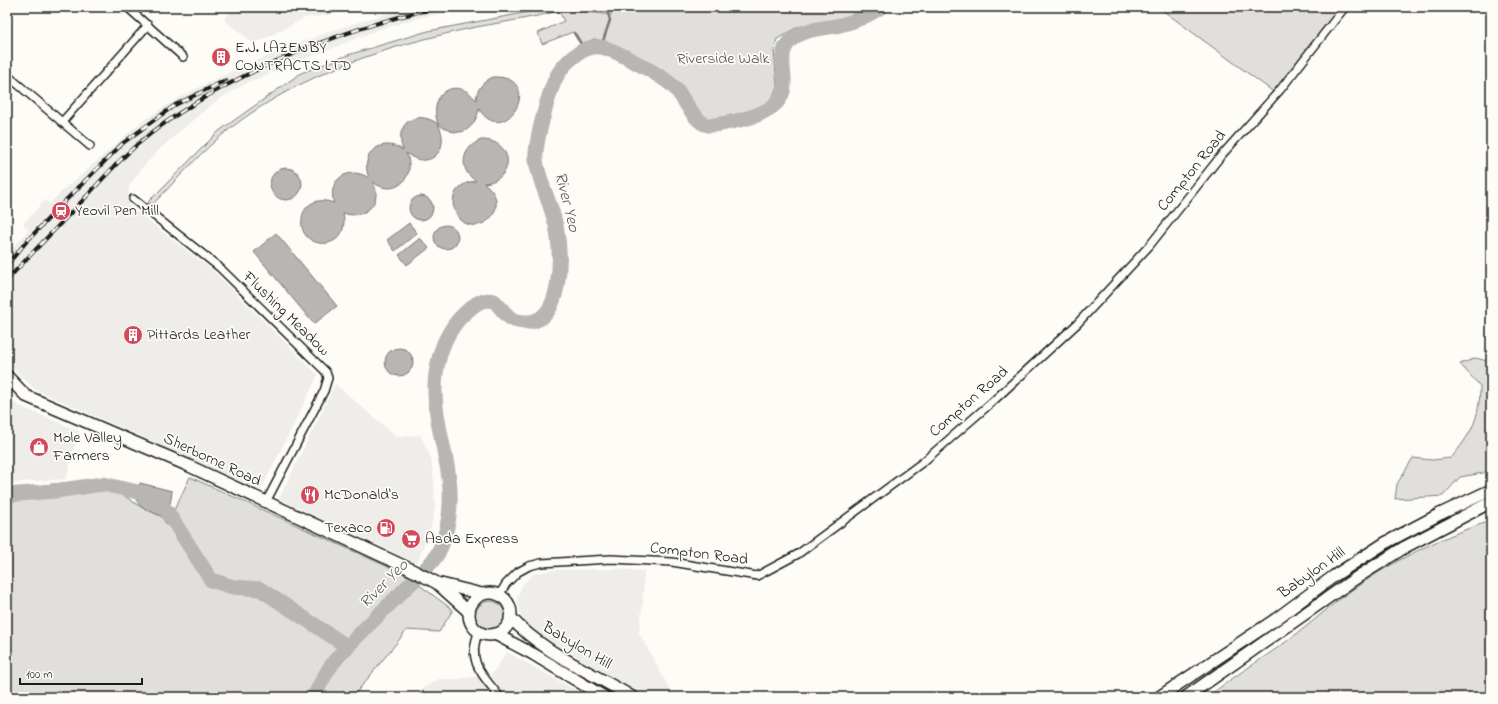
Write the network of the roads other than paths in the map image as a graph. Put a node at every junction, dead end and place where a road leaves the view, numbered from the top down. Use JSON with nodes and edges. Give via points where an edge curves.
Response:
{"nodes":[{"id":1,"x":127,"y":7,"type":"edge"},
{"id":2,"x":1345,"y":7,"type":"edge"},
{"id":3,"x":148,"y":25,"type":"junction"},
{"id":4,"x":183,"y":57,"type":"dead end"},
{"id":5,"x":7,"y":74,"type":"edge"},
{"id":6,"x":62,"y":122,"type":"junction"},
{"id":7,"x":90,"y":146,"type":"dead end"},
{"id":8,"x":133,"y":199,"type":"dead end"},
{"id":9,"x":7,"y":376,"type":"edge"},
{"id":10,"x":1491,"y":490,"type":"edge"},
{"id":11,"x":266,"y":502,"type":"junction"},
{"id":12,"x":1491,"y":502,"type":"edge"},
{"id":13,"x":437,"y":584,"type":"junction"},
{"id":14,"x":482,"y":594,"type":"junction"},
{"id":15,"x":499,"y":595,"type":"junction"},
{"id":16,"x":469,"y":612,"type":"junction"},
{"id":17,"x":510,"y":617,"type":"junction"},
{"id":18,"x":479,"y":631,"type":"junction"},
{"id":19,"x":495,"y":634,"type":"junction"},
{"id":20,"x":500,"y":697,"type":"edge"},
{"id":21,"x":604,"y":697,"type":"edge"},
{"id":22,"x":632,"y":697,"type":"edge"},
{"id":23,"x":1159,"y":697,"type":"edge"},
{"id":24,"x":1186,"y":697,"type":"edge"}],
"edges":[{"from":1,"to":3,"type":"street"},
{"from":2,"to":15,"type":"street","name":"Compton Road","via":[[1280,90],[1220,157],[1150,245],[1077,324],[923,462],[798,554],[757,576],[672,562],[611,559],[541,563],[518,572]]},
{"from":3,"to":4,"type":"street"},
{"from":3,"to":6,"type":"street"},
{"from":5,"to":6,"type":"street"},
{"from":6,"to":7,"type":"street"},
{"from":8,"to":11,"type":"street","name":"Flushing Meadow","via":[[219,267],[326,372],[328,378],[324,391]]},
{"from":9,"to":11,"type":"main road","name":"Sherborne Road","via":[[26,396],[138,443]]},
{"from":10,"to":23,"type":"main road","name":"Babylon Hill","via":[[1385,543]]},
{"from":11,"to":13,"type":"main road","name":"Sherborne Road"},
{"from":12,"to":24,"type":"main road","name":"Babylon Hill","via":[[1405,547],[1356,578]]},
{"from":13,"to":14,"type":"main road"},
{"from":13,"to":16,"type":"main road"},
{"from":14,"to":15,"type":"main road"},
{"from":14,"to":16,"type":"main road","via":[[473,602]]},
{"from":15,"to":17,"type":"main road","via":[[508,604]]},
{"from":16,"to":18,"type":"main road","via":[[471,623]]},
{"from":17,"to":19,"type":"main road","via":[[505,628]]},
{"from":17,"to":22,"type":"main road","name":"Babylon Hill","via":[[524,632],[550,650]]},
{"from":18,"to":19,"type":"main road"},
{"from":18,"to":20,"type":"street","via":[[473,651],[477,667]]},
{"from":19,"to":21,"type":"main road","name":"Babylon Hill"}]}
